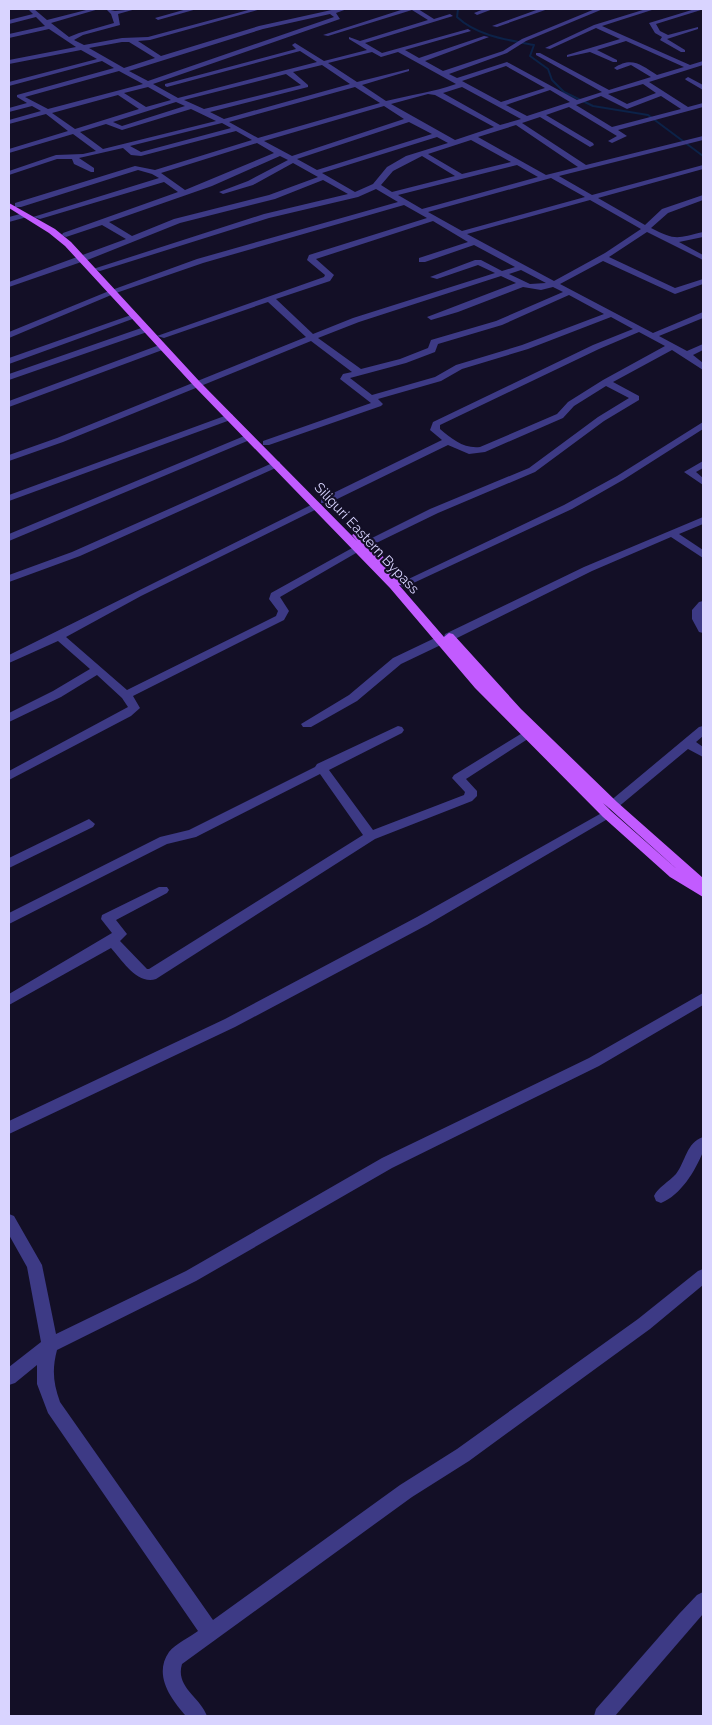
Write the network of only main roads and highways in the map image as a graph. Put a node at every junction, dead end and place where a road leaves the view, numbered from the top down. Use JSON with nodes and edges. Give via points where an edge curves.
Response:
{"nodes":[{"id":1,"x":12,"y":203,"type":"edge"},
{"id":2,"x":84,"y":258,"type":"junction"},
{"id":3,"x":115,"y":292,"type":"junction"},
{"id":4,"x":161,"y":341,"type":"junction"},
{"id":5,"x":201,"y":383,"type":"junction"},
{"id":6,"x":321,"y":503,"type":"junction"},
{"id":7,"x":362,"y":547,"type":"junction"},
{"id":8,"x":445,"y":639,"type":"junction"},
{"id":9,"x":610,"y":810,"type":"junction"},
{"id":10,"x":703,"y":885,"type":"edge"},
{"id":11,"x":703,"y":892,"type":"edge"}],
"edges":[{"from":1,"to":2,"type":"main road","name":"Siliguri Eastern Bypass"},
{"from":1,"to":2,"type":"main road","name":"Siliguri Eastern Bypass","via":[[66,235]]},
{"from":2,"to":3,"type":"main road","name":"Siliguri Eastern Bypass"},
{"from":2,"to":3,"type":"main road","name":"Siliguri Eastern Bypass"},
{"from":3,"to":4,"type":"main road","name":"Siliguri Eastern Bypass"},
{"from":3,"to":4,"type":"main road","name":"Siliguri Eastern Bypass","via":[[134,317]]},
{"from":4,"to":5,"type":"main road","name":"Siliguri Eastern Bypass"},
{"from":5,"to":6,"type":"main road","name":"Siliguri Eastern Bypass","via":[[266,443]]},
{"from":5,"to":6,"type":"main road","name":"Siliguri Eastern Bypass","via":[[249,437]]},
{"from":6,"to":7,"type":"main road","name":"Siliguri Eastern Bypass"},
{"from":7,"to":8,"type":"main road","name":"Siliguri Eastern Bypass"},
{"from":7,"to":8,"type":"main road","name":"Siliguri Eastern Bypass","via":[[403,584]]},
{"from":8,"to":9,"type":"main road","name":"Siliguri Eastern Bypass"},
{"from":8,"to":9,"type":"main road","name":"Siliguri Eastern Bypass","via":[[479,685]]},
{"from":9,"to":10,"type":"main road","name":"Siliguri Eastern Bypass"},
{"from":9,"to":11,"type":"main road","name":"Siliguri Eastern Bypass","via":[[674,874]]}]}
